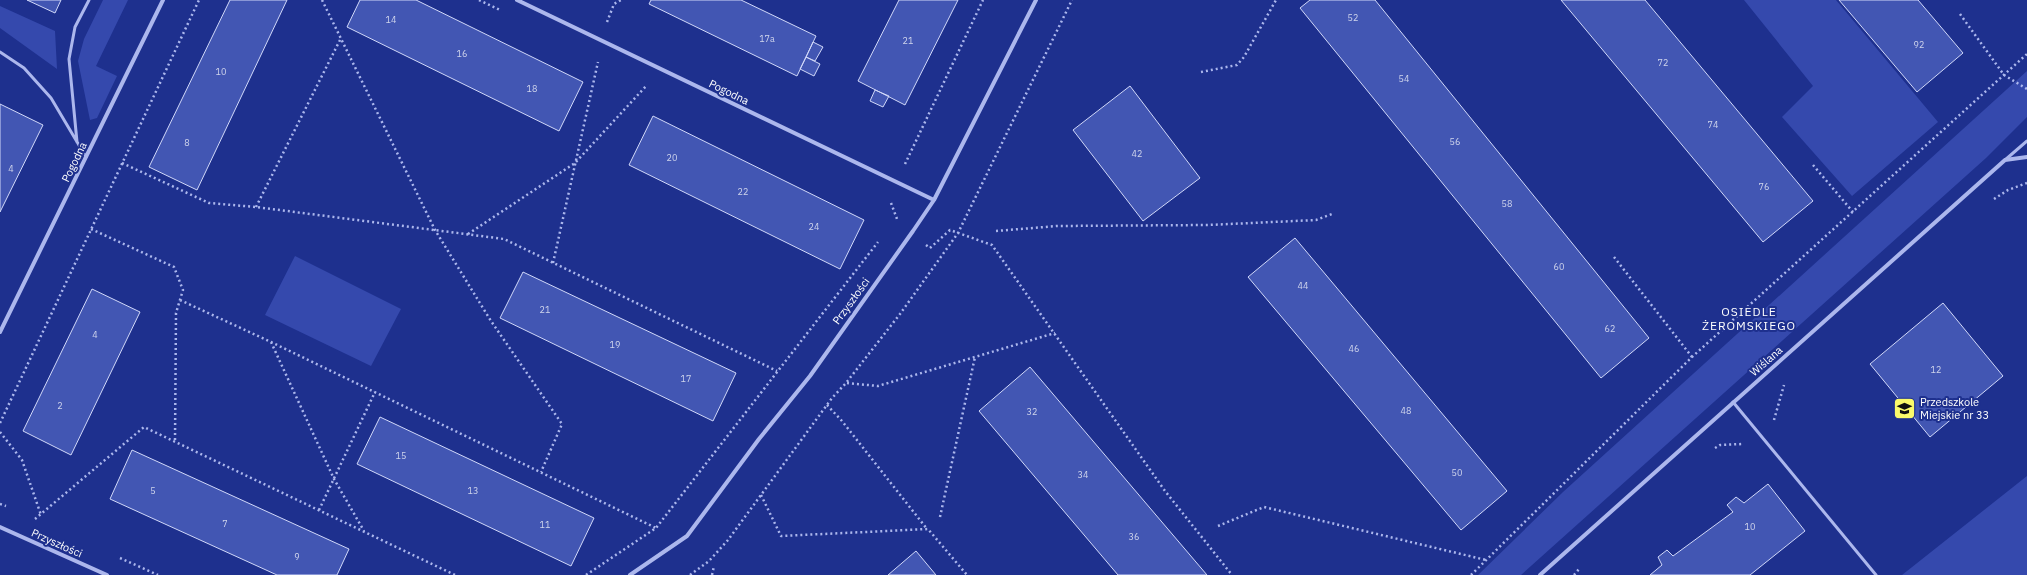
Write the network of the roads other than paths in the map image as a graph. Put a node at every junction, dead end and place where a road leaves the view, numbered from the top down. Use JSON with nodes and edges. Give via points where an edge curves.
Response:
{"nodes":[{"id":1,"x":89,"y":0,"type":"edge"},
{"id":2,"x":163,"y":0,"type":"edge"},
{"id":3,"x":517,"y":0,"type":"edge"},
{"id":4,"x":1036,"y":0,"type":"edge"},
{"id":5,"x":0,"y":52,"type":"edge"},
{"id":6,"x":2027,"y":141,"type":"edge"},
{"id":7,"x":77,"y":142,"type":"junction"},
{"id":8,"x":86,"y":157,"type":"junction"},
{"id":9,"x":2027,"y":157,"type":"edge"},
{"id":10,"x":2005,"y":160,"type":"junction"},
{"id":11,"x":934,"y":200,"type":"junction"},
{"id":12,"x":0,"y":332,"type":"edge"},
{"id":13,"x":1733,"y":402,"type":"junction"},
{"id":14,"x":0,"y":527,"type":"edge"},
{"id":15,"x":107,"y":575,"type":"edge"},
{"id":16,"x":630,"y":575,"type":"edge"},
{"id":17,"x":1540,"y":575,"type":"edge"},
{"id":18,"x":1876,"y":575,"type":"edge"}],
"edges":[{"from":1,"to":7,"type":"lane","via":[[75,27],[69,59]]},
{"from":2,"to":8,"type":"street","name":"Pogodna"},
{"from":3,"to":11,"type":"street","name":"Pogodna"},
{"from":4,"to":11,"type":"street","name":"Przyszłości"},
{"from":5,"to":7,"type":"lane","via":[[24,68],[51,98]]},
{"from":6,"to":10,"type":"lane","name":"Wiślana"},
{"from":7,"to":8,"type":"lane"},
{"from":8,"to":12,"type":"street","name":"Pogodna"},
{"from":9,"to":10,"type":"street"},
{"from":10,"to":13,"type":"street","name":"Wiślana"},
{"from":11,"to":16,"type":"street","name":"Przyszłości","via":[[810,376],[759,439],[687,536]]},
{"from":13,"to":17,"type":"street","name":"Wiślana"},
{"from":13,"to":18,"type":"lane"},
{"from":14,"to":15,"type":"street","name":"Przyszłości"}]}
